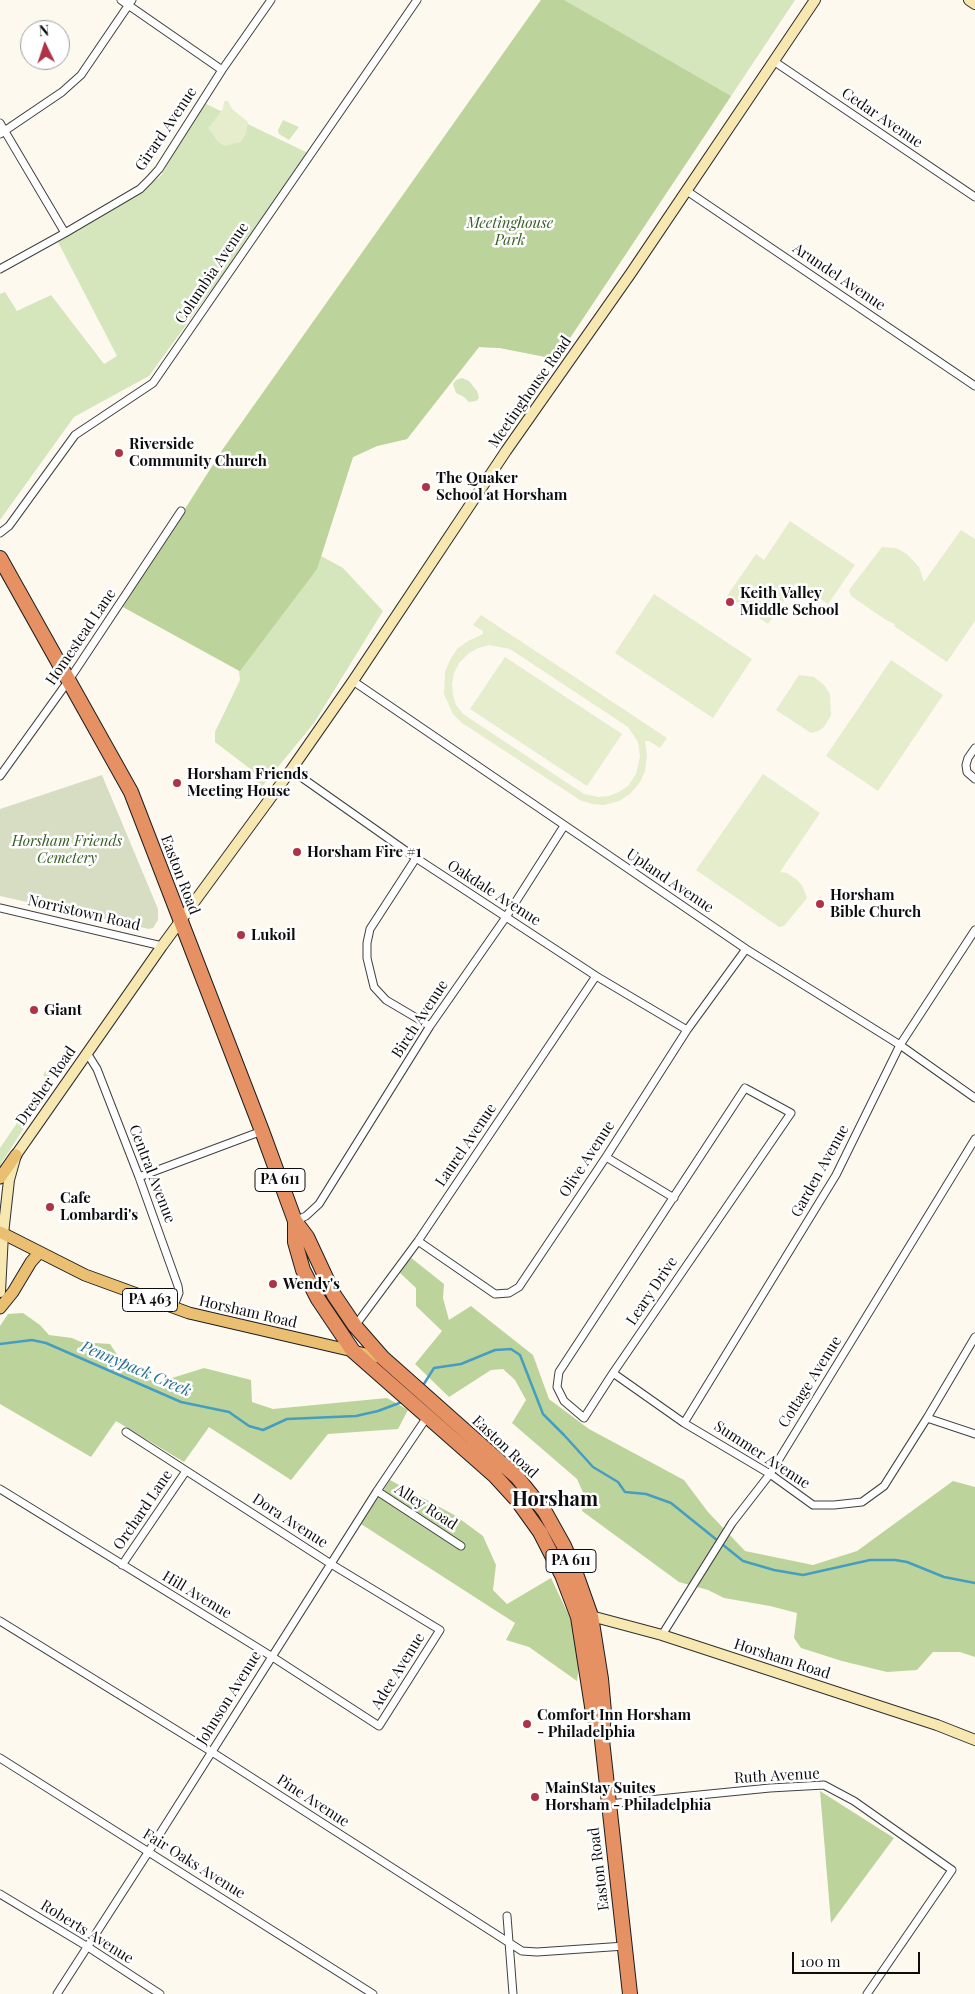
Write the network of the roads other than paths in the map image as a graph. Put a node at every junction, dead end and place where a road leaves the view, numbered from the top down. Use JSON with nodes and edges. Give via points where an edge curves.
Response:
{"nodes":[{"id":1,"x":120,"y":0,"type":"edge"},
{"id":2,"x":272,"y":0,"type":"edge"},
{"id":3,"x":418,"y":0,"type":"edge"},
{"id":4,"x":815,"y":0,"type":"edge"},
{"id":5,"x":969,"y":0,"type":"edge"},
{"id":6,"x":130,"y":3,"type":"edge"},
{"id":7,"x":975,"y":4,"type":"edge"},
{"id":8,"x":774,"y":62,"type":"junction"},
{"id":9,"x":222,"y":70,"type":"junction"},
{"id":10,"x":0,"y":123,"type":"edge"},
{"id":11,"x":2,"y":132,"type":"edge"},
{"id":12,"x":687,"y":191,"type":"junction"},
{"id":13,"x":975,"y":197,"type":"edge"},
{"id":14,"x":65,"y":233,"type":"junction"},
{"id":15,"x":0,"y":269,"type":"edge"},
{"id":16,"x":975,"y":386,"type":"edge"},
{"id":17,"x":181,"y":511,"type":"dead end"},
{"id":18,"x":0,"y":534,"type":"edge"},
{"id":19,"x":0,"y":558,"type":"edge"},
{"id":20,"x":69,"y":680,"type":"junction"},
{"id":21,"x":353,"y":681,"type":"junction"},
{"id":22,"x":975,"y":748,"type":"edge"},
{"id":23,"x":292,"y":770,"type":"junction"},
{"id":24,"x":0,"y":776,"type":"edge"},
{"id":25,"x":975,"y":779,"type":"edge"},
{"id":26,"x":564,"y":826,"type":"junction"},
{"id":27,"x":416,"y":858,"type":"junction"},
{"id":28,"x":0,"y":908,"type":"edge"},
{"id":29,"x":506,"y":917,"type":"junction"},
{"id":30,"x":181,"y":922,"type":"junction"},
{"id":31,"x":975,"y":930,"type":"edge"},
{"id":32,"x":162,"y":946,"type":"junction"},
{"id":33,"x":746,"y":949,"type":"junction"},
{"id":34,"x":596,"y":976,"type":"junction"},
{"id":35,"x":430,"y":1026,"type":"junction"},
{"id":36,"x":687,"y":1030,"type":"junction"},
{"id":37,"x":900,"y":1045,"type":"junction"},
{"id":38,"x":87,"y":1053,"type":"junction"},
{"id":39,"x":975,"y":1098,"type":"edge"},
{"id":40,"x":262,"y":1130,"type":"junction"},
{"id":41,"x":975,"y":1140,"type":"edge"},
{"id":42,"x":16,"y":1155,"type":"junction"},
{"id":43,"x":606,"y":1157,"type":"junction"},
{"id":44,"x":139,"y":1177,"type":"junction"},
{"id":45,"x":0,"y":1178,"type":"edge"},
{"id":46,"x":674,"y":1198,"type":"junction"},
{"id":47,"x":295,"y":1221,"type":"junction"},
{"id":48,"x":1,"y":1233,"type":"edge"},
{"id":49,"x":418,"y":1241,"type":"junction"},
{"id":50,"x":39,"y":1253,"type":"junction"},
{"id":51,"x":0,"y":1292,"type":"edge"},
{"id":52,"x":0,"y":1308,"type":"edge"},
{"id":53,"x":173,"y":1308,"type":"junction"},
{"id":54,"x":355,"y":1326,"type":"junction"},
{"id":55,"x":975,"y":1338,"type":"edge"},
{"id":56,"x":354,"y":1351,"type":"junction"},
{"id":57,"x":383,"y":1358,"type":"junction"},
{"id":58,"x":613,"y":1373,"type":"junction"},
{"id":59,"x":427,"y":1417,"type":"junction"},
{"id":60,"x":928,"y":1418,"type":"junction"},
{"id":61,"x":684,"y":1423,"type":"junction"},
{"id":62,"x":126,"y":1432,"type":"dead end"},
{"id":63,"x":975,"y":1434,"type":"edge"},
{"id":64,"x":186,"y":1471,"type":"junction"},
{"id":65,"x":770,"y":1474,"type":"junction"},
{"id":66,"x":0,"y":1489,"type":"edge"},
{"id":67,"x":377,"y":1491,"type":"junction"},
{"id":68,"x":461,"y":1546,"type":"dead end"},
{"id":69,"x":332,"y":1564,"type":"junction"},
{"id":70,"x":122,"y":1565,"type":"junction"},
{"id":71,"x":584,"y":1616,"type":"junction"},
{"id":72,"x":0,"y":1621,"type":"edge"},
{"id":73,"x":440,"y":1630,"type":"joint"},
{"id":74,"x":662,"y":1635,"type":"junction"},
{"id":75,"x":271,"y":1656,"type":"junction"},
{"id":76,"x":379,"y":1726,"type":"joint"},
{"id":77,"x":975,"y":1740,"type":"edge"},
{"id":78,"x":212,"y":1752,"type":"junction"},
{"id":79,"x":0,"y":1758,"type":"edge"},
{"id":80,"x":608,"y":1804,"type":"junction"},
{"id":81,"x":149,"y":1851,"type":"junction"},
{"id":82,"x":0,"y":1894,"type":"edge"},
{"id":83,"x":507,"y":1916,"type":"dead end"},
{"id":84,"x":508,"y":1944,"type":"junction"},
{"id":85,"x":625,"y":1946,"type":"junction"},
{"id":86,"x":88,"y":1947,"type":"junction"},
{"id":87,"x":57,"y":1994,"type":"edge"},
{"id":88,"x":160,"y":1994,"type":"edge"},
{"id":89,"x":373,"y":1994,"type":"edge"},
{"id":90,"x":513,"y":1994,"type":"edge"},
{"id":91,"x":630,"y":1994,"type":"edge"},
{"id":92,"x":867,"y":1994,"type":"edge"}],
"edges":[{"from":1,"to":6,"type":"street"},
{"from":2,"to":9,"type":"street","name":"Girard Avenue"},
{"from":3,"to":18,"type":"street","name":"Columbia Avenue","via":[[153,383],[75,435]]},
{"from":4,"to":8,"type":"street","name":"Meetinghouse Road"},
{"from":5,"to":7,"type":"street"},
{"from":6,"to":9,"type":"street"},
{"from":6,"to":11,"type":"street","via":[[81,75],[62,92]]},
{"from":8,"to":12,"type":"street","name":"Meetinghouse Road"},
{"from":8,"to":13,"type":"street","name":"Cedar Avenue"},
{"from":9,"to":14,"type":"street","name":"Girard Avenue","via":[[149,180],[140,189]]},
{"from":10,"to":11,"type":"street"},
{"from":11,"to":14,"type":"street"},
{"from":12,"to":16,"type":"street","name":"Arundel Avenue"},
{"from":12,"to":21,"type":"street","name":"Meetinghouse Road","via":[[506,451]]},
{"from":14,"to":15,"type":"street","name":"Girard Avenue"},
{"from":17,"to":20,"type":"street","name":"Homestead Lane"},
{"from":19,"to":20,"type":"highway","name":"Easton Road","number":"PA 611"},
{"from":20,"to":24,"type":"street","name":"Homestead Lane"},
{"from":20,"to":30,"type":"highway","name":"Easton Road","number":"PA 611","via":[[131,792]]},
{"from":21,"to":23,"type":"street","name":"Meetinghouse Road"},
{"from":21,"to":26,"type":"street","name":"Upland Avenue"},
{"from":22,"to":25,"type":"street","via":[[966,765],[967,772]]},
{"from":23,"to":27,"type":"street","name":"Oakdale Avenue"},
{"from":23,"to":30,"type":"street","name":"Meetinghouse Road"},
{"from":26,"to":29,"type":"street","name":"Birch Avenue"},
{"from":26,"to":33,"type":"street","name":"Upland Avenue"},
{"from":27,"to":29,"type":"street","name":"Oakdale Avenue"},
{"from":27,"to":35,"type":"street","via":[[370,930],[366,943],[367,958],[374,987],[386,1000]]},
{"from":28,"to":32,"type":"street","name":"Norristown Road"},
{"from":29,"to":34,"type":"street","name":"Oakdale Avenue"},
{"from":29,"to":35,"type":"street","name":"Birch Avenue"},
{"from":30,"to":32,"type":"street","name":"Dresher Road"},
{"from":30,"to":40,"type":"highway","name":"Easton Road","number":"PA 611"},
{"from":31,"to":37,"type":"street","name":"Garden Avenue"},
{"from":32,"to":38,"type":"street","name":"Dresher Road"},
{"from":33,"to":36,"type":"street","name":"Olive Avenue"},
{"from":33,"to":37,"type":"street","name":"Upland Avenue"},
{"from":34,"to":36,"type":"street","name":"Oakdale Avenue"},
{"from":34,"to":49,"type":"street","name":"Laurel Avenue"},
{"from":35,"to":47,"type":"street","name":"Birch Avenue","via":[[319,1204]]},
{"from":36,"to":43,"type":"street","name":"Olive Avenue"},
{"from":37,"to":39,"type":"street","name":"Upland Avenue"},
{"from":37,"to":61,"type":"street","name":"Garden Avenue","via":[[836,1175]]},
{"from":38,"to":42,"type":"street","name":"Dresher Road"},
{"from":38,"to":44,"type":"street","name":"Central Avenue","via":[[97,1069]]},
{"from":40,"to":44,"type":"street"},
{"from":40,"to":47,"type":"highway","name":"Easton Road","number":"PA 611"},
{"from":41,"to":65,"type":"street","name":"Cottage Avenue"},
{"from":42,"to":45,"type":"main road"},
{"from":42,"to":48,"type":"street","name":"Dresher Road"},
{"from":43,"to":46,"type":"street"},
{"from":43,"to":49,"type":"street","name":"Olive Avenue","via":[[519,1286],[509,1293],[495,1294]]},
{"from":44,"to":53,"type":"street","name":"Central Avenue","via":[[178,1286],[179,1293]]},
{"from":46,"to":58,"type":"street","name":"Leary Drive","via":[[559,1372],[558,1387],[564,1401],[584,1418]]},
{"from":46,"to":58,"type":"street","name":"Leary Drive","via":[[745,1088],[791,1113]]},
{"from":47,"to":54,"type":"highway","name":"Easton Road","number":"PA 611","via":[[307,1237],[334,1295]]},
{"from":47,"to":56,"type":"highway","name":"Easton Road","number":"PA 611","via":[[295,1242],[303,1270],[322,1307]]},
{"from":48,"to":50,"type":"main road","name":"Horsham Road","number":"PA 463"},
{"from":48,"to":51,"type":"street","name":"Dresher Road"},
{"from":49,"to":54,"type":"street","name":"Laurel Avenue"},
{"from":50,"to":52,"type":"main road"},
{"from":50,"to":53,"type":"main road","name":"Horsham Road","number":"PA 463","via":[[85,1275]]},
{"from":53,"to":56,"type":"main road","name":"Horsham Road","number":"PA 463"},
{"from":54,"to":57,"type":"highway","name":"Easton Road","number":"PA 611"},
{"from":55,"to":60,"type":"street","name":"Summer Avenue"},
{"from":56,"to":57,"type":"main road","name":"Horsham Road","number":"PA 463"},
{"from":56,"to":59,"type":"highway","name":"Easton Road","number":"PA 611"},
{"from":57,"to":71,"type":"highway","name":"Easton Road","number":"PA 611","via":[[505,1465],[541,1507],[564,1546]]},
{"from":58,"to":61,"type":"street","name":"Summer Avenue"},
{"from":59,"to":67,"type":"street","name":"Johnson Avenue"},
{"from":59,"to":71,"type":"highway","name":"Easton Road","number":"PA 611","via":[[495,1476],[529,1515]]},
{"from":60,"to":63,"type":"street"},
{"from":60,"to":65,"type":"street","name":"Summer Avenue","via":[[884,1486],[862,1502],[813,1505]]},
{"from":61,"to":65,"type":"street","name":"Summer Avenue"},
{"from":62,"to":64,"type":"street","name":"Dora Avenue"},
{"from":64,"to":69,"type":"street","name":"Dora Avenue"},
{"from":64,"to":70,"type":"street","name":"Orchard Lane"},
{"from":65,"to":74,"type":"street","name":"Cottage Avenue","via":[[732,1523]]},
{"from":66,"to":70,"type":"street","name":"Hill Avenue"},
{"from":67,"to":68,"type":"street","name":"Alley Road"},
{"from":67,"to":69,"type":"street","name":"Johnson Avenue"},
{"from":69,"to":73,"type":"street","name":"Dora Avenue"},
{"from":69,"to":75,"type":"street","name":"Johnson Avenue"},
{"from":70,"to":75,"type":"street","name":"Hill Avenue"},
{"from":71,"to":74,"type":"street","name":"Horsham Road"},
{"from":71,"to":80,"type":"highway","name":"Easton Road","number":"PA 611","via":[[604,1712],[602,1740]]},
{"from":72,"to":78,"type":"street","name":"Pine Avenue"},
{"from":73,"to":76,"type":"street","name":"Adee Avenue"},
{"from":74,"to":77,"type":"street","name":"Horsham Road"},
{"from":75,"to":76,"type":"street","name":"Hill Avenue"},
{"from":75,"to":78,"type":"street","name":"Johnson Avenue"},
{"from":78,"to":81,"type":"street","name":"Johnson Avenue"},
{"from":78,"to":84,"type":"street","name":"Pine Avenue"},
{"from":79,"to":81,"type":"street","name":"Fair Oaks Avenue"},
{"from":80,"to":85,"type":"highway","name":"Easton Road","number":"PA 611"},
{"from":80,"to":92,"type":"street","name":"Ruth Avenue","via":[[824,1785],[854,1801],[952,1870]]},
{"from":81,"to":86,"type":"street","name":"Johnson Avenue"},
{"from":81,"to":89,"type":"street","name":"Fair Oaks Avenue"},
{"from":82,"to":86,"type":"street","name":"Roberts Avenue"},
{"from":83,"to":84,"type":"street"},
{"from":84,"to":85,"type":"street","name":"Pine Avenue","via":[[522,1951],[537,1952]]},
{"from":84,"to":90,"type":"street"},
{"from":85,"to":91,"type":"highway","name":"Easton Road","number":"PA 611"},
{"from":86,"to":87,"type":"street","name":"Johnson Avenue"},
{"from":86,"to":88,"type":"street","name":"Roberts Avenue"}]}
